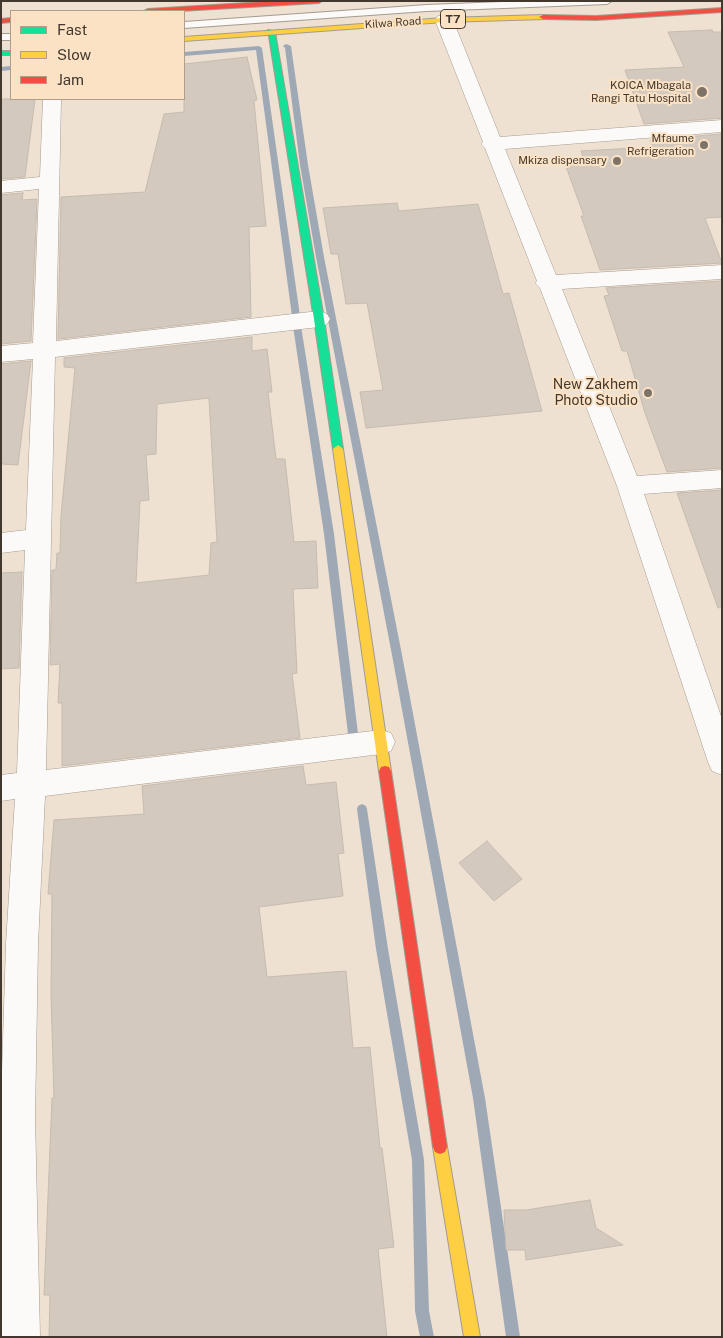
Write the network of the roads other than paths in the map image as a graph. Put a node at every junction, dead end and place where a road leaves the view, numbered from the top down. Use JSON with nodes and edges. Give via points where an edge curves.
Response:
{"nodes":[{"id":1,"x":319,"y":1,"type":"edge"},
{"id":2,"x":471,"y":1,"type":"edge"},
{"id":3,"x":607,"y":1,"type":"edge"},
{"id":4,"x":165,"y":10,"type":"edge"},
{"id":5,"x":722,"y":10,"type":"edge"},
{"id":6,"x":436,"y":14,"type":"junction"},
{"id":7,"x":185,"y":25,"type":"edge"},
{"id":8,"x":271,"y":32,"type":"junction"},
{"id":9,"x":185,"y":39,"type":"edge"},
{"id":10,"x":52,"y":100,"type":"edge"},
{"id":11,"x":722,"y":126,"type":"edge"},
{"id":12,"x":491,"y":144,"type":"junction"},
{"id":13,"x":48,"y":182,"type":"junction"},
{"id":14,"x":1,"y":187,"type":"edge"},
{"id":15,"x":722,"y":272,"type":"edge"},
{"id":16,"x":546,"y":283,"type":"junction"},
{"id":17,"x":319,"y":319,"type":"junction"},
{"id":18,"x":45,"y":350,"type":"junction"},
{"id":19,"x":1,"y":354,"type":"edge"},
{"id":20,"x":722,"y":479,"type":"edge"},
{"id":21,"x":629,"y":486,"type":"junction"},
{"id":22,"x":38,"y":540,"type":"junction"},
{"id":23,"x":1,"y":543,"type":"edge"},
{"id":24,"x":715,"y":716,"type":"edge"},
{"id":25,"x":381,"y":742,"type":"junction"},
{"id":26,"x":722,"y":762,"type":"edge"},
{"id":27,"x":31,"y":784,"type":"junction"},
{"id":28,"x":1,"y":788,"type":"edge"},
{"id":29,"x":21,"y":1337,"type":"edge"},
{"id":30,"x":472,"y":1337,"type":"edge"}],
"edges":[{"from":1,"to":4,"type":"main road"},
{"from":2,"to":6,"type":"lane"},
{"from":3,"to":6,"type":"lane"},
{"from":5,"to":6,"type":"main road","name":"Kilwa Road","number":"T7","via":[[596,18]]},
{"from":6,"to":7,"type":"lane"},
{"from":6,"to":8,"type":"main road","name":"Kilwa Road","number":"T7"},
{"from":6,"to":12,"type":"street"},
{"from":8,"to":9,"type":"main road","name":"Kilwa Road","number":"T7"},
{"from":8,"to":17,"type":"main road"},
{"from":10,"to":13,"type":"street"},
{"from":11,"to":12,"type":"street"},
{"from":12,"to":16,"type":"street"},
{"from":13,"to":14,"type":"street"},
{"from":13,"to":18,"type":"street"},
{"from":15,"to":16,"type":"street"},
{"from":16,"to":21,"type":"street"},
{"from":17,"to":18,"type":"street"},
{"from":17,"to":25,"type":"main road"},
{"from":18,"to":19,"type":"street"},
{"from":18,"to":22,"type":"street"},
{"from":20,"to":21,"type":"street"},
{"from":21,"to":24,"type":"street"},
{"from":22,"to":23,"type":"street"},
{"from":22,"to":27,"type":"street"},
{"from":24,"to":26,"type":"street"},
{"from":25,"to":27,"type":"street"},
{"from":25,"to":30,"type":"main road","via":[[441,1156]]},
{"from":27,"to":28,"type":"street"},
{"from":27,"to":29,"type":"street","via":[[22,944],[18,1117]]}]}
